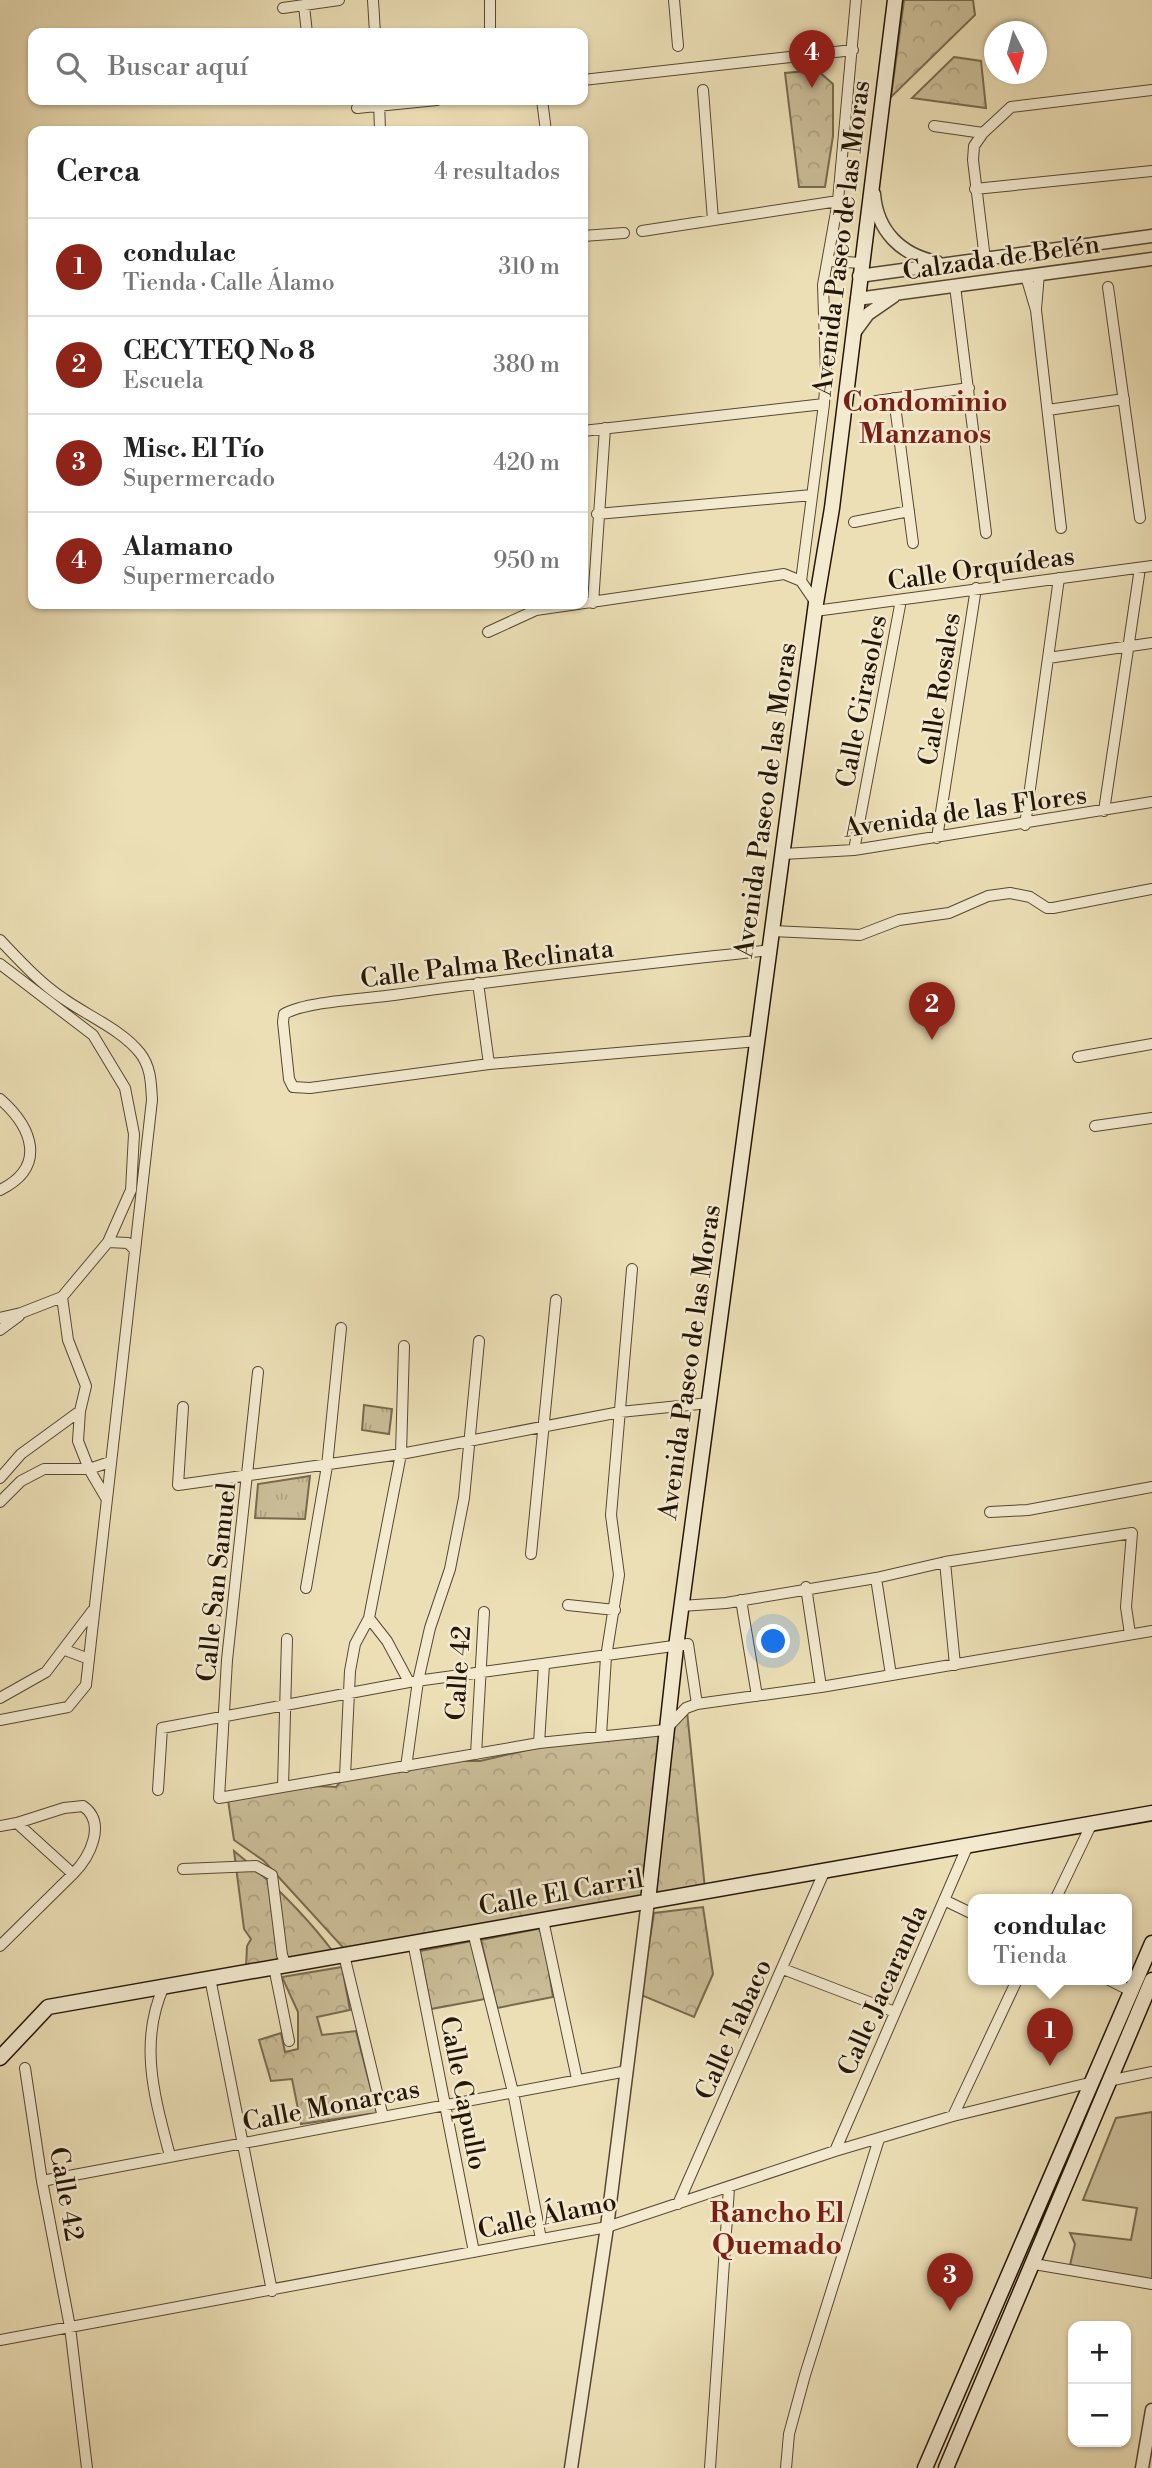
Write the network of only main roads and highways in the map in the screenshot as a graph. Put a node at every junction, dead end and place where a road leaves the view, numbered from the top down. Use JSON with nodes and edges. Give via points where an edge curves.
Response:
{"nodes":[{"id":1,"x":895,"y":0,"type":"edge"},
{"id":2,"x":1152,"y":1812,"type":"edge"},
{"id":3,"x":648,"y":1901,"type":"junction"},
{"id":4,"x":1152,"y":1943,"type":"edge"},
{"id":5,"x":1152,"y":1980,"type":"edge"},
{"id":6,"x":0,"y":2058,"type":"edge"},
{"id":7,"x":925,"y":2468,"type":"edge"},
{"id":8,"x":946,"y":2468,"type":"edge"}],
"edges":[{"from":1,"to":3,"type":"main road","name":"Avenida Paseo de las Moras","via":[[832,508],[681,1606]]},
{"from":2,"to":3,"type":"main road","name":"Calle El Carril"},
{"from":3,"to":6,"type":"main road","name":"Calle El Carril","via":[[48,2007]]},
{"from":4,"to":7,"type":"main road"},
{"from":5,"to":8,"type":"main road"}]}
